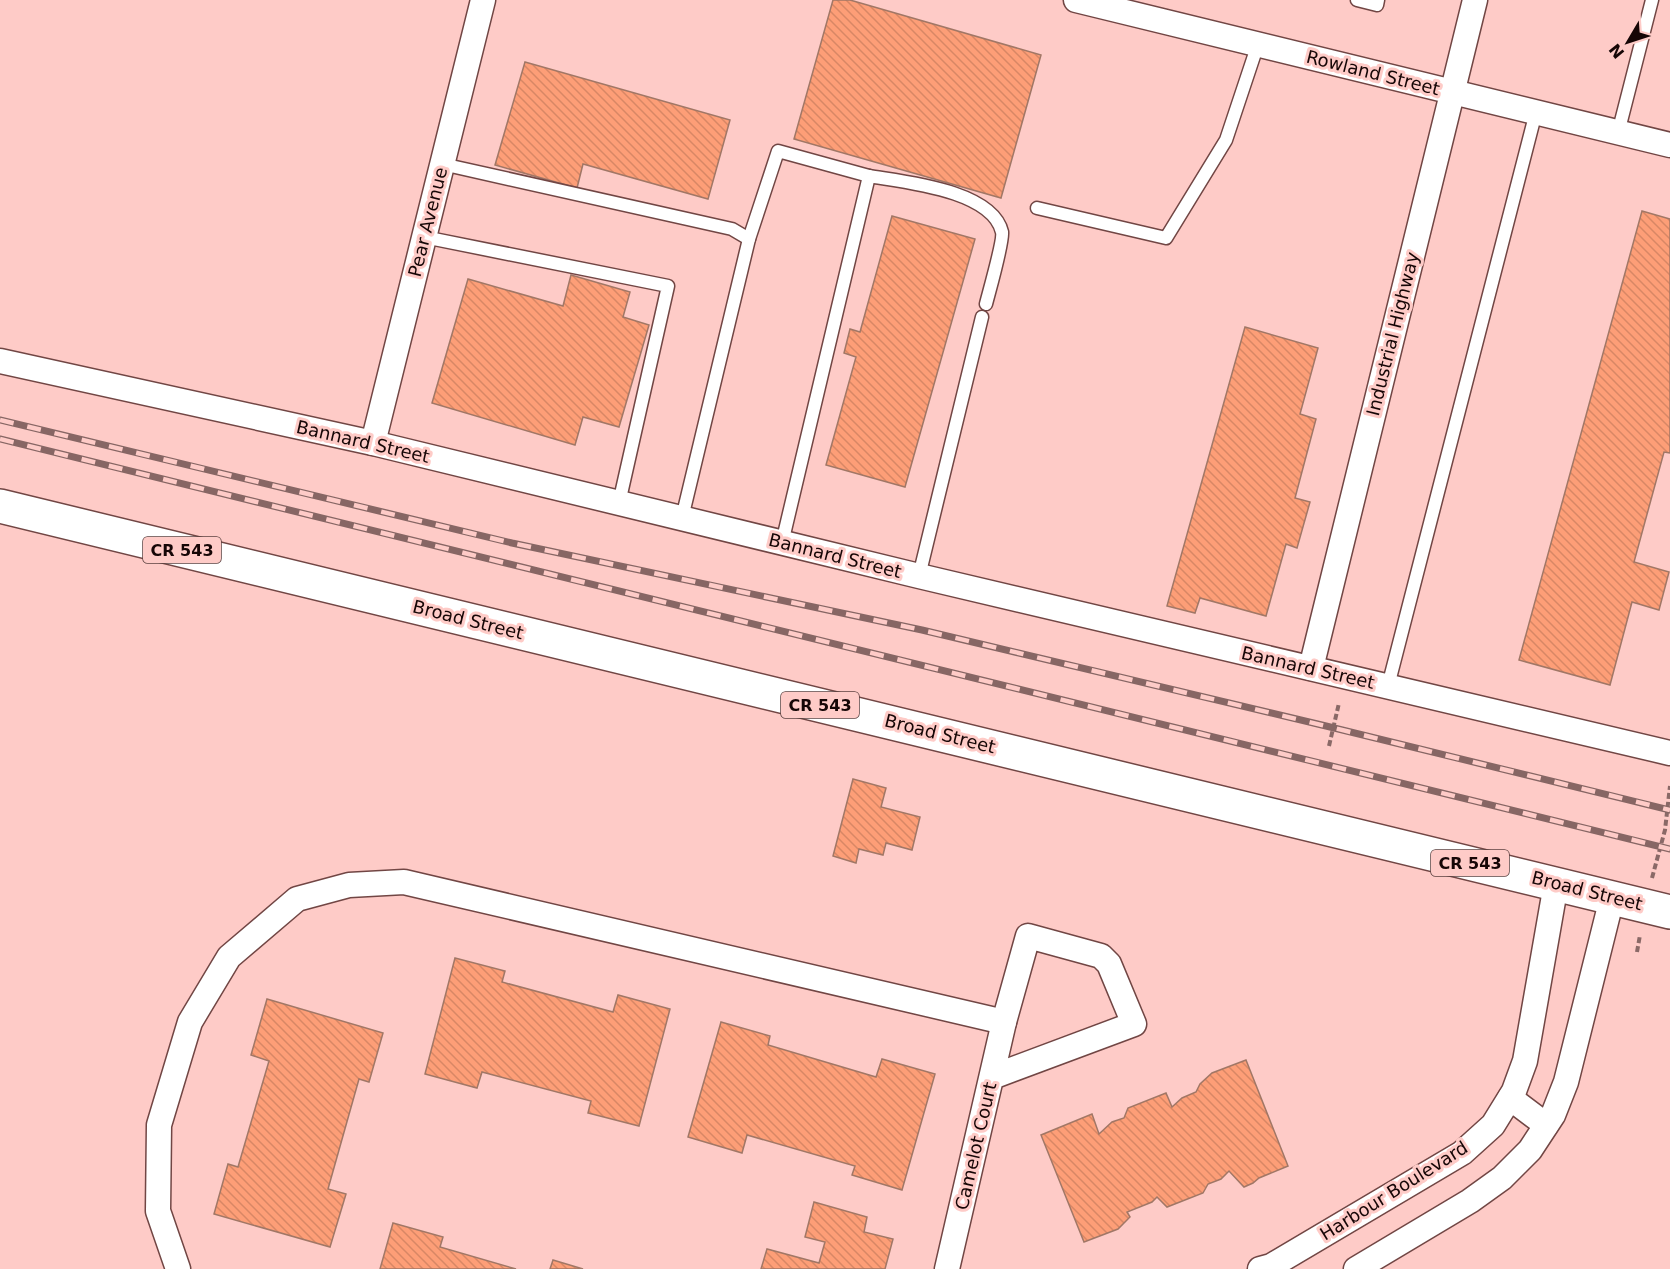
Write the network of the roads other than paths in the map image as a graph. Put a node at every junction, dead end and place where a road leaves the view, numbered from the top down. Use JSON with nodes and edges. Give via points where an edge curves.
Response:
{"nodes":[{"id":1,"x":483,"y":0,"type":"edge"},
{"id":2,"x":1076,"y":0,"type":"edge"},
{"id":3,"x":1357,"y":0,"type":"edge"},
{"id":4,"x":1378,"y":0,"type":"edge"},
{"id":5,"x":1475,"y":0,"type":"edge"},
{"id":6,"x":1652,"y":0,"type":"edge"},
{"id":7,"x":1258,"y":45,"type":"junction"},
{"id":8,"x":1452,"y":92,"type":"junction"},
{"id":9,"x":1536,"y":112,"type":"junction"},
{"id":10,"x":1618,"y":133,"type":"junction"},
{"id":11,"x":1670,"y":145,"type":"edge"},
{"id":12,"x":442,"y":164,"type":"junction"},
{"id":13,"x":869,"y":176,"type":"junction"},
{"id":14,"x":1037,"y":208,"type":"dead end"},
{"id":15,"x":424,"y":237,"type":"junction"},
{"id":16,"x":749,"y":239,"type":"junction"},
{"id":17,"x":986,"y":304,"type":"dead end"},
{"id":18,"x":982,"y":317,"type":"dead end"},
{"id":19,"x":0,"y":361,"type":"edge"},
{"id":20,"x":373,"y":443,"type":"junction"},
{"id":21,"x":619,"y":503,"type":"junction"},
{"id":22,"x":0,"y":506,"type":"edge"},
{"id":23,"x":682,"y":518,"type":"junction"},
{"id":24,"x":782,"y":543,"type":"junction"},
{"id":25,"x":919,"y":576,"type":"junction"},
{"id":26,"x":1311,"y":668,"type":"junction"},
{"id":27,"x":1388,"y":686,"type":"junction"},
{"id":28,"x":1670,"y":753,"type":"edge"},
{"id":29,"x":1556,"y":884,"type":"junction"},
{"id":30,"x":1612,"y":898,"type":"junction"},
{"id":31,"x":1670,"y":912,"type":"edge"},
{"id":32,"x":1004,"y":1022,"type":"junction"},
{"id":33,"x":992,"y":1077,"type":"junction"},
{"id":34,"x":1510,"y":1098,"type":"junction"},
{"id":35,"x":1546,"y":1125,"type":"junction"},
{"id":36,"x":178,"y":1269,"type":"edge"},
{"id":37,"x":947,"y":1269,"type":"edge"},
{"id":38,"x":1260,"y":1269,"type":"edge"},
{"id":39,"x":1356,"y":1269,"type":"edge"}],
"edges":[{"from":1,"to":12,"type":"street","name":"Pear Avenue"},
{"from":2,"to":7,"type":"street","name":"Rowland Street"},
{"from":3,"to":4,"type":"lane","via":[[1377,5]]},
{"from":5,"to":8,"type":"street","name":"Industrial Highway"},
{"from":6,"to":10,"type":"lane"},
{"from":7,"to":8,"type":"street","name":"Rowland Street"},
{"from":7,"to":14,"type":"lane","via":[[1226,140],[1166,238]]},
{"from":8,"to":9,"type":"street","name":"Rowland Street"},
{"from":8,"to":26,"type":"street","name":"Industrial Highway"},
{"from":9,"to":10,"type":"street","name":"Rowland Street"},
{"from":9,"to":27,"type":"lane"},
{"from":10,"to":11,"type":"street","name":"Rowland Street"},
{"from":12,"to":15,"type":"street","name":"Pear Avenue"},
{"from":12,"to":16,"type":"lane","via":[[732,229]]},
{"from":13,"to":16,"type":"lane","via":[[778,151]]},
{"from":13,"to":17,"type":"lane","via":[[934,187],[977,202],[996,219],[1003,234]]},
{"from":13,"to":24,"type":"lane"},
{"from":15,"to":20,"type":"street","name":"Pear Avenue"},
{"from":15,"to":21,"type":"lane","via":[[668,286]]},
{"from":16,"to":23,"type":"lane"},
{"from":18,"to":25,"type":"lane"},
{"from":19,"to":20,"type":"street","name":"Bannard Street"},
{"from":20,"to":21,"type":"street","name":"Bannard Street"},
{"from":21,"to":23,"type":"street","name":"Bannard Street"},
{"from":22,"to":29,"type":"main road","name":"Broad Street","number":"CR 543"},
{"from":23,"to":24,"type":"street","name":"Bannard Street"},
{"from":24,"to":25,"type":"street","name":"Bannard Street"},
{"from":25,"to":26,"type":"street","name":"Bannard Street"},
{"from":26,"to":27,"type":"street","name":"Bannard Street"},
{"from":27,"to":28,"type":"street","name":"Bannard Street"},
{"from":29,"to":30,"type":"main road","name":"Broad Street","number":"CR 543"},
{"from":29,"to":34,"type":"street","name":"Harbour Boulevard","via":[[1526,1061]]},
{"from":30,"to":31,"type":"main road","name":"Broad Street","number":"CR 543"},
{"from":30,"to":35,"type":"street","via":[[1566,1082]]},
{"from":32,"to":33,"type":"street","name":"Camelot Court"},
{"from":32,"to":33,"type":"street","name":"Camelot Court","via":[[1028,936],[1101,956],[1109,964],[1134,1024]]},
{"from":32,"to":36,"type":"street","via":[[404,882],[349,885],[297,899],[229,957],[189,1022],[159,1125],[158,1211]]},
{"from":33,"to":37,"type":"street","name":"Camelot Court"},
{"from":34,"to":35,"type":"street"},
{"from":34,"to":38,"type":"street","name":"Harbour Boulevard","via":[[1493,1125],[1462,1153]]},
{"from":35,"to":39,"type":"street","via":[[1530,1150],[1502,1178]]}]}
